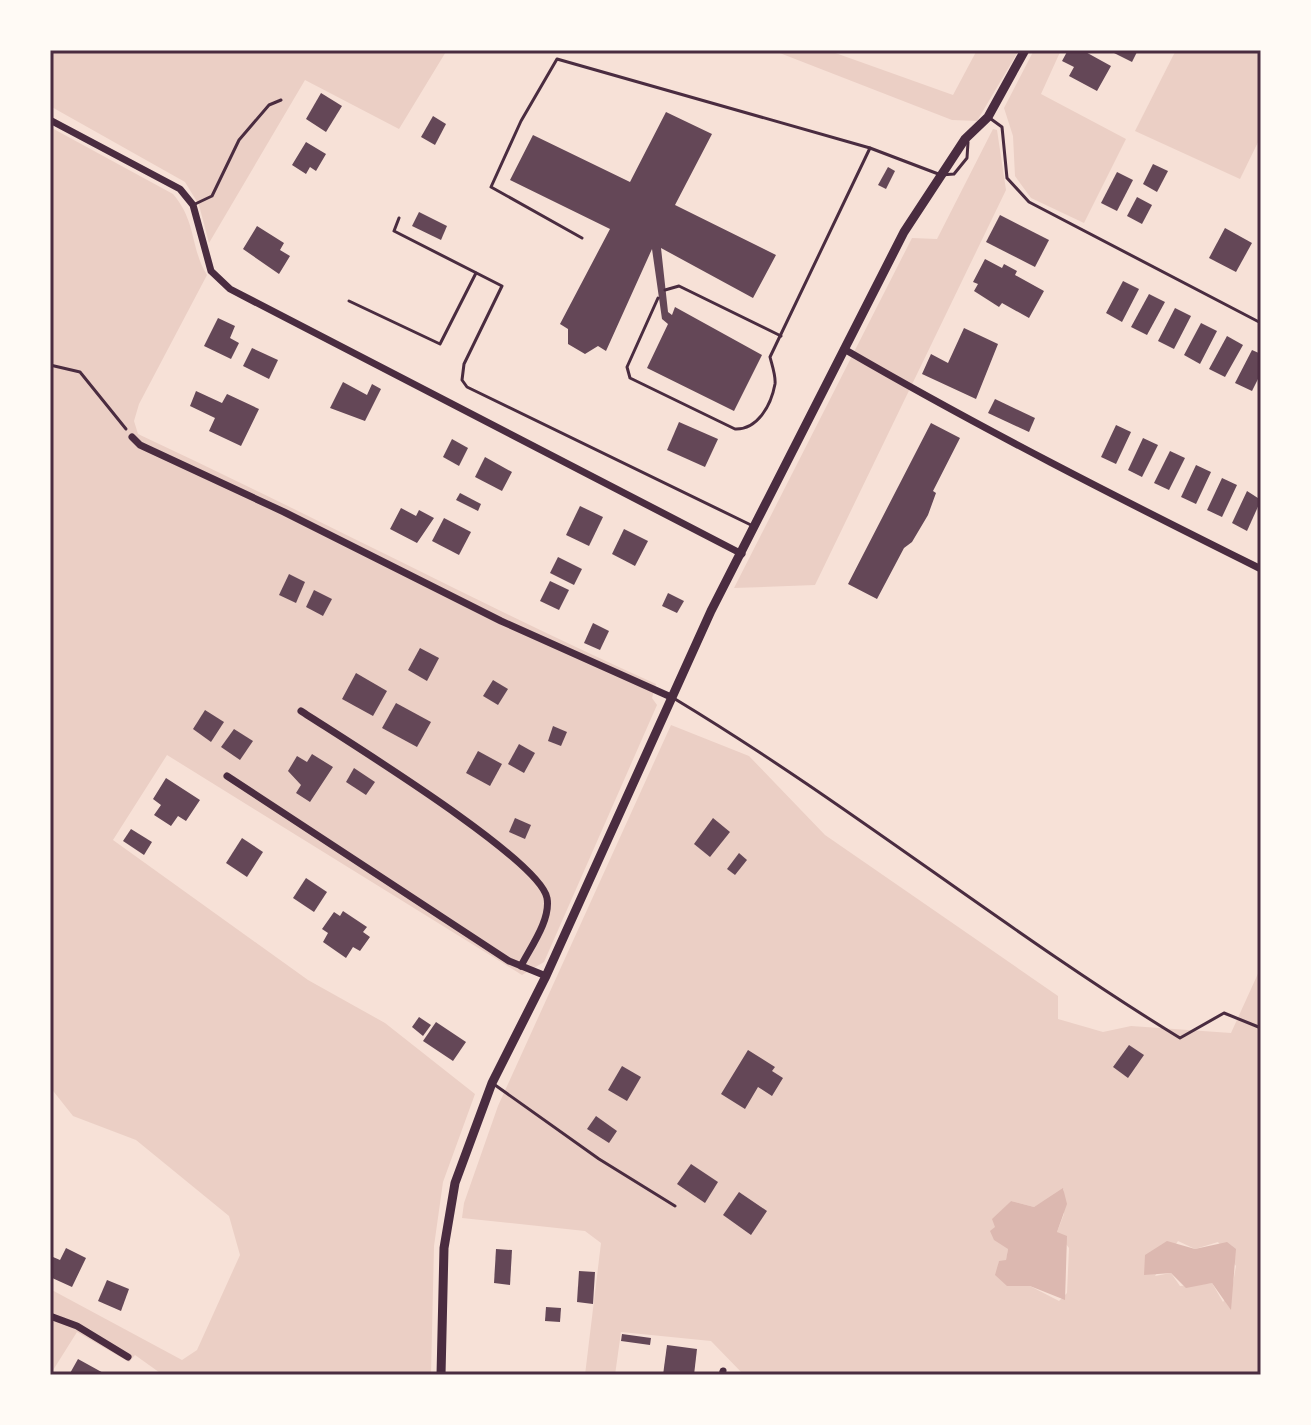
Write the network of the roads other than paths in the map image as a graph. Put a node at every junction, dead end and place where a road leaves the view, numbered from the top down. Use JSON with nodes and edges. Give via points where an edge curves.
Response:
{"nodes":[{"id":1,"x":1025,"y":50,"type":"edge"},
{"id":2,"x":281,"y":100,"type":"dead end"},
{"id":3,"x":988,"y":117,"type":"junction"},
{"id":4,"x":51,"y":123,"type":"edge"},
{"id":5,"x":870,"y":148,"type":"junction"},
{"id":6,"x":941,"y":175,"type":"junction"},
{"id":7,"x":193,"y":205,"type":"junction"},
{"id":8,"x":399,"y":218,"type":"dead end"},
{"id":9,"x":582,"y":238,"type":"dead end"},
{"id":10,"x":476,"y":273,"type":"junction"},
{"id":11,"x":665,"y":290,"type":"dead end"},
{"id":12,"x":658,"y":298,"type":"dead end"},
{"id":13,"x":349,"y":301,"type":"dead end"},
{"id":14,"x":1261,"y":323,"type":"edge"},
{"id":15,"x":781,"y":337,"type":"junction"},
{"id":16,"x":844,"y":349,"type":"junction"},
{"id":17,"x":132,"y":437,"type":"road end"},
{"id":18,"x":756,"y":527,"type":"junction"},
{"id":19,"x":742,"y":554,"type":"junction"},
{"id":20,"x":1261,"y":569,"type":"edge"},
{"id":21,"x":671,"y":697,"type":"junction"},
{"id":22,"x":301,"y":711,"type":"dead end"},
{"id":23,"x":227,"y":776,"type":"dead end"},
{"id":24,"x":521,"y":966,"type":"junction"},
{"id":25,"x":546,"y":976,"type":"junction"},
{"id":26,"x":1261,"y":1028,"type":"edge"},
{"id":27,"x":492,"y":1083,"type":"junction"},
{"id":28,"x":675,"y":1206,"type":"dead end"},
{"id":29,"x":50,"y":1316,"type":"edge"},
{"id":30,"x":128,"y":1357,"type":"dead end"},
{"id":31,"x":441,"y":1375,"type":"edge"}],
"edges":[{"from":1,"to":3,"type":"street"},
{"from":2,"to":7,"type":"lane","via":[[269,105],[239,140],[212,196]]},
{"from":3,"to":6,"type":"street","via":[[965,139]]},
{"from":3,"to":14,"type":"lane","via":[[1002,127],[1007,178],[1029,202]]},
{"from":4,"to":7,"type":"street","via":[[147,169],[180,189]]},
{"from":5,"to":6,"type":"lane"},
{"from":5,"to":9,"type":"lane","via":[[557,59],[491,187]]},
{"from":5,"to":15,"type":"lane"},
{"from":6,"to":16,"type":"street","via":[[904,232]]},
{"from":7,"to":19,"type":"street","via":[[211,271],[230,289]]},
{"from":8,"to":10,"type":"lane","via":[[394,231]]},
{"from":10,"to":13,"type":"lane","via":[[440,344]]},
{"from":10,"to":18,"type":"lane","via":[[502,286],[464,364],[462,380],[467,387]]},
{"from":11,"to":15,"type":"lane","via":[[679,286]]},
{"from":12,"to":15,"type":"lane","via":[[627,367],[630,378],[735,429],[757,424],[776,383],[770,357]]},
{"from":16,"to":18,"type":"street"},
{"from":16,"to":20,"type":"street","via":[[1035,456]]},
{"from":17,"to":21,"type":"street","via":[[501,621]]},
{"from":18,"to":19,"type":"street"},
{"from":19,"to":21,"type":"street"},
{"from":21,"to":25,"type":"street"},
{"from":21,"to":26,"type":"lane","via":[[758,749],[1084,979],[1180,1038],[1224,1013]]},
{"from":22,"to":24,"type":"street","via":[[432,796],[543,888],[546,914]]},
{"from":23,"to":24,"type":"street"},
{"from":24,"to":25,"type":"street"},
{"from":25,"to":27,"type":"street"},
{"from":27,"to":28,"type":"lane"},
{"from":27,"to":31,"type":"street","via":[[455,1183],[444,1248]]},
{"from":29,"to":30,"type":"street"}]}
